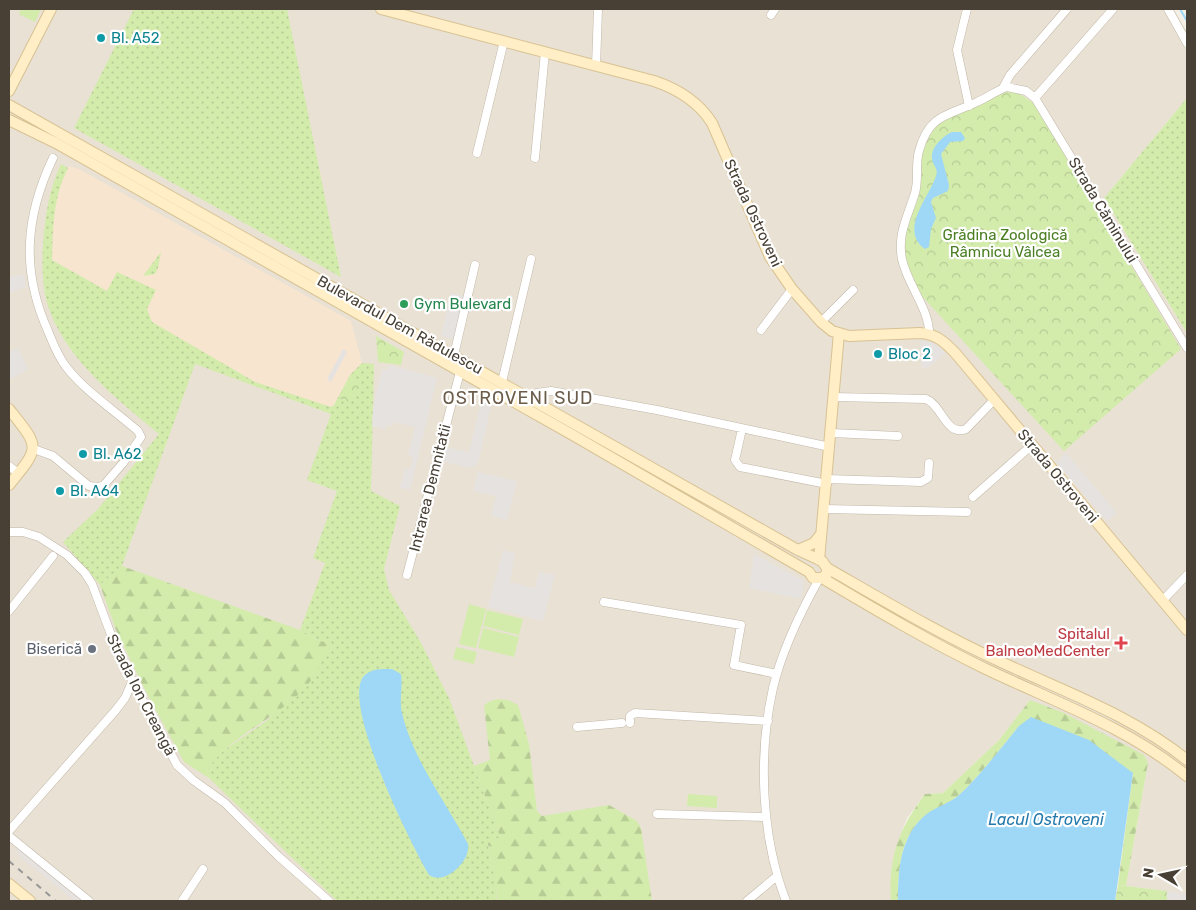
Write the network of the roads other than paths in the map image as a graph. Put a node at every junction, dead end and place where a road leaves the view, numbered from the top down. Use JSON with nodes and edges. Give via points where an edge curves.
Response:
{"nodes":[{"id":1,"x":51,"y":9,"type":"edge"},
{"id":2,"x":381,"y":9,"type":"edge"},
{"id":3,"x":598,"y":9,"type":"edge"},
{"id":4,"x":967,"y":9,"type":"edge"},
{"id":5,"x":1066,"y":9,"type":"edge"},
{"id":6,"x":1113,"y":9,"type":"edge"},
{"id":7,"x":1168,"y":9,"type":"edge"},
{"id":8,"x":504,"y":41,"type":"junction"},
{"id":9,"x":1187,"y":43,"type":"edge"},
{"id":10,"x":546,"y":52,"type":"junction"},
{"id":11,"x":596,"y":66,"type":"junction"},
{"id":12,"x":1005,"y":87,"type":"junction"},
{"id":13,"x":9,"y":90,"type":"edge"},
{"id":14,"x":1035,"y":98,"type":"junction"},
{"id":15,"x":9,"y":104,"type":"edge"},
{"id":16,"x":969,"y":106,"type":"junction"},
{"id":17,"x":9,"y":112,"type":"edge"},
{"id":18,"x":9,"y":120,"type":"edge"},
{"id":19,"x":477,"y":153,"type":"dead end"},
{"id":20,"x":53,"y":158,"type":"dead end"},
{"id":21,"x":535,"y":158,"type":"dead end"},
{"id":22,"x":531,"y":259,"type":"dead end"},
{"id":23,"x":475,"y":265,"type":"dead end"},
{"id":24,"x":792,"y":289,"type":"junction"},
{"id":25,"x":853,"y":290,"type":"dead end"},
{"id":26,"x":357,"y":300,"type":"junction"},
{"id":27,"x":351,"y":310,"type":"junction"},
{"id":28,"x":822,"y":322,"type":"junction"},
{"id":29,"x":761,"y":330,"type":"dead end"},
{"id":30,"x":838,"y":333,"type":"junction"},
{"id":31,"x":929,"y":334,"type":"junction"},
{"id":32,"x":1187,"y":348,"type":"edge"},
{"id":33,"x":454,"y":355,"type":"junction"},
{"id":34,"x":460,"y":372,"type":"junction"},
{"id":35,"x":502,"y":382,"type":"junction"},
{"id":36,"x":834,"y":397,"type":"junction"},
{"id":37,"x":530,"y":398,"type":"junction"},
{"id":38,"x":994,"y":400,"type":"junction"},
{"id":39,"x":9,"y":408,"type":"edge"},
{"id":40,"x":742,"y":430,"type":"junction"},
{"id":41,"x":831,"y":433,"type":"junction"},
{"id":42,"x":898,"y":436,"type":"dead end"},
{"id":43,"x":1032,"y":445,"type":"junction"},
{"id":44,"x":830,"y":447,"type":"junction"},
{"id":45,"x":34,"y":449,"type":"junction"},
{"id":46,"x":929,"y":463,"type":"dead end"},
{"id":47,"x":9,"y":466,"type":"edge"},
{"id":48,"x":18,"y":473,"type":"junction"},
{"id":49,"x":827,"y":481,"type":"junction"},
{"id":50,"x":9,"y":484,"type":"edge"},
{"id":51,"x":972,"y":497,"type":"dead end"},
{"id":52,"x":824,"y":509,"type":"junction"},
{"id":53,"x":968,"y":512,"type":"dead end"},
{"id":54,"x":822,"y":530,"type":"junction"},
{"id":55,"x":9,"y":532,"type":"edge"},
{"id":56,"x":798,"y":550,"type":"junction"},
{"id":57,"x":53,"y":556,"type":"dead end"},
{"id":58,"x":818,"y":560,"type":"junction"},
{"id":59,"x":827,"y":568,"type":"junction"},
{"id":60,"x":407,"y":575,"type":"dead end"},
{"id":61,"x":1187,"y":575,"type":"edge"},
{"id":62,"x":815,"y":576,"type":"junction"},
{"id":63,"x":1162,"y":601,"type":"junction"},
{"id":64,"x":604,"y":602,"type":"dead end"},
{"id":65,"x":9,"y":610,"type":"edge"},
{"id":66,"x":1187,"y":630,"type":"edge"},
{"id":67,"x":777,"y":674,"type":"junction"},
{"id":68,"x":132,"y":682,"type":"junction"},
{"id":69,"x":768,"y":721,"type":"junction"},
{"id":70,"x":576,"y":727,"type":"dead end"},
{"id":71,"x":1187,"y":760,"type":"edge"},
{"id":72,"x":1187,"y":776,"type":"edge"},
{"id":73,"x":656,"y":814,"type":"dead end"},
{"id":74,"x":766,"y":817,"type":"junction"},
{"id":75,"x":9,"y":831,"type":"edge"},
{"id":76,"x":9,"y":836,"type":"edge"},
{"id":77,"x":203,"y":870,"type":"dead end"},
{"id":78,"x":778,"y":876,"type":"junction"},
{"id":79,"x":9,"y":884,"type":"edge"},
{"id":80,"x":30,"y":901,"type":"edge"},
{"id":81,"x":89,"y":901,"type":"edge"},
{"id":82,"x":182,"y":901,"type":"edge"},
{"id":83,"x":329,"y":901,"type":"edge"},
{"id":84,"x":747,"y":901,"type":"edge"},
{"id":85,"x":786,"y":901,"type":"edge"}],
"edges":[{"from":1,"to":13,"type":"main road"},
{"from":2,"to":8,"type":"main road","name":"Strada Ostroveni"},
{"from":3,"to":11,"type":"street"},
{"from":4,"to":16,"type":"street","via":[[957,50]]},
{"from":5,"to":12,"type":"street","via":[[1010,75]]},
{"from":6,"to":14,"type":"street"},
{"from":7,"to":9,"type":"street"},
{"from":8,"to":10,"type":"main road","name":"Strada Ostroveni"},
{"from":8,"to":19,"type":"street"},
{"from":10,"to":11,"type":"main road","name":"Strada Ostroveni"},
{"from":10,"to":21,"type":"street"},
{"from":11,"to":24,"type":"main road","name":"Strada Ostroveni","via":[[665,85],[687,96],[703,110],[716,130],[770,257]]},
{"from":12,"to":14,"type":"street","via":[[1026,91]]},
{"from":12,"to":16,"type":"street"},
{"from":14,"to":32,"type":"street","name":"Strada Căminului"},
{"from":15,"to":17,"type":"main road"},
{"from":15,"to":26,"type":"main road","name":"Bulevardul Dem Rădulescu"},
{"from":16,"to":31,"type":"street","via":[[942,116],[925,137],[918,158],[917,187],[902,230],[902,259],[927,317]]},
{"from":18,"to":27,"type":"main road","name":"Bulevardul Dem Rădulescu"},
{"from":20,"to":45,"type":"street","via":[[38,193],[32,220],[29,264],[34,295],[65,366],[141,436],[103,486],[94,487],[53,456]]},
{"from":22,"to":35,"type":"street"},
{"from":23,"to":33,"type":"street"},
{"from":24,"to":28,"type":"main road","name":"Strada Ostroveni"},
{"from":24,"to":29,"type":"street"},
{"from":25,"to":28,"type":"street"},
{"from":26,"to":27,"type":"main road"},
{"from":26,"to":33,"type":"main road","name":"Bulevardul Dem Rădulescu"},
{"from":27,"to":34,"type":"main road","name":"Bulevardul Dem Rădulescu"},
{"from":28,"to":30,"type":"main road","name":"Strada Ostroveni"},
{"from":30,"to":31,"type":"main road","name":"Strada Ostroveni","via":[[858,336]]},
{"from":30,"to":36,"type":"main road"},
{"from":31,"to":38,"type":"main road","name":"Strada Ostroveni","via":[[950,347]]},
{"from":33,"to":35,"type":"main road","name":"Bulevardul Dem Rădulescu"},
{"from":34,"to":60,"type":"street","name":"Intrarea Demnitatii"},
{"from":34,"to":62,"type":"main road","name":"Bulevardul Dem Rădulescu"},
{"from":35,"to":37,"type":"main road","name":"Bulevardul Dem Rădulescu"},
{"from":36,"to":38,"type":"street","via":[[926,399],[935,405],[952,429],[960,431],[966,429]]},
{"from":36,"to":41,"type":"main road"},
{"from":37,"to":40,"type":"street","via":[[551,391],[657,410]]},
{"from":37,"to":56,"type":"main road","name":"Bulevardul Dem Rădulescu"},
{"from":38,"to":43,"type":"main road","name":"Strada Ostroveni"},
{"from":39,"to":45,"type":"main road","via":[[32,439]]},
{"from":40,"to":44,"type":"street"},
{"from":40,"to":49,"type":"street","via":[[735,460],[740,467]]},
{"from":41,"to":42,"type":"street"},
{"from":41,"to":44,"type":"main road"},
{"from":43,"to":51,"type":"street"},
{"from":43,"to":63,"type":"main road","name":"Strada Ostroveni"},
{"from":44,"to":49,"type":"main road"},
{"from":45,"to":48,"type":"main road"},
{"from":46,"to":49,"type":"street","via":[[928,478],[921,482]]},
{"from":47,"to":48,"type":"street"},
{"from":48,"to":50,"type":"main road"},
{"from":49,"to":52,"type":"main road"},
{"from":52,"to":53,"type":"street"},
{"from":52,"to":54,"type":"main road"},
{"from":54,"to":56,"type":"main road","via":[[814,543]]},
{"from":54,"to":58,"type":"main road"},
{"from":55,"to":68,"type":"street","name":"Strada Ion Creangă","via":[[39,537],[67,555],[85,573]]},
{"from":56,"to":58,"type":"main road","name":"Bulevardul Dem Rădulescu"},
{"from":57,"to":65,"type":"street"},
{"from":58,"to":59,"type":"main road","name":"Bulevardul Dem Rădulescu"},
{"from":58,"to":62,"type":"main road","via":[[810,566]]},
{"from":59,"to":62,"type":"main road","via":[[827,574]]},
{"from":59,"to":71,"type":"main road","name":"Bulevardul Dem Rădulescu","via":[[955,640],[1132,722]]},
{"from":61,"to":63,"type":"street"},
{"from":62,"to":67,"type":"street","via":[[811,594],[787,644]]},
{"from":62,"to":72,"type":"main road","name":"Bulevardul Dem Rădulescu","via":[[939,645],[1122,731]]},
{"from":63,"to":66,"type":"main road","name":"Strada Ostroveni"},
{"from":64,"to":67,"type":"street","via":[[741,624],[734,665]]},
{"from":67,"to":69,"type":"street"},
{"from":68,"to":75,"type":"street","via":[[115,711]]},
{"from":68,"to":83,"type":"street","name":"Strada Ion Creangă","via":[[177,765],[225,803],[285,863]]},
{"from":69,"to":70,"type":"street","via":[[634,713],[626,723]]},
{"from":69,"to":74,"type":"street"},
{"from":73,"to":74,"type":"street"},
{"from":74,"to":78,"type":"street"},
{"from":76,"to":81,"type":"street"},
{"from":77,"to":82,"type":"street"},
{"from":78,"to":84,"type":"street"},
{"from":78,"to":85,"type":"street"},
{"from":79,"to":80,"type":"main road"}]}
